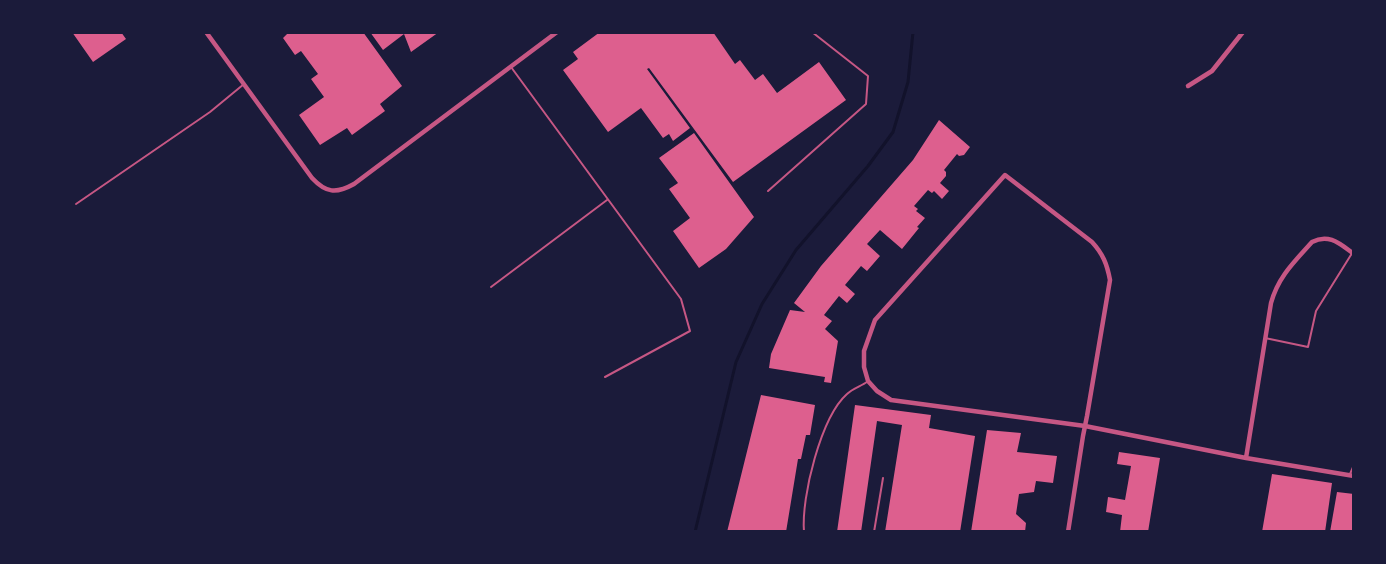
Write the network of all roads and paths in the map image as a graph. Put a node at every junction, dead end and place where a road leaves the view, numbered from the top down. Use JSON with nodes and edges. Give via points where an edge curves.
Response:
{"nodes":[{"id":1,"x":206,"y":32,"type":"edge"},
{"id":2,"x":557,"y":32,"type":"edge"},
{"id":3,"x":812,"y":32,"type":"edge"},
{"id":4,"x":1243,"y":32,"type":"edge"},
{"id":5,"x":511,"y":67,"type":"junction"},
{"id":6,"x":244,"y":84,"type":"junction"},
{"id":7,"x":1188,"y":86,"type":"dead end"},
{"id":8,"x":768,"y":191,"type":"dead end"},
{"id":9,"x":608,"y":200,"type":"junction"},
{"id":10,"x":76,"y":204,"type":"dead end"},
{"id":11,"x":1353,"y":252,"type":"edge"},
{"id":12,"x":491,"y":287,"type":"dead end"},
{"id":13,"x":1265,"y":338,"type":"junction"},
{"id":14,"x":604,"y":377,"type":"dead end"},
{"id":15,"x":868,"y":381,"type":"junction"},
{"id":16,"x":1085,"y":426,"type":"junction"},
{"id":17,"x":1246,"y":458,"type":"junction"},
{"id":18,"x":1354,"y":465,"type":"edge"},
{"id":19,"x":1351,"y":476,"type":"edge"},
{"id":20,"x":883,"y":478,"type":"dead end"},
{"id":21,"x":804,"y":532,"type":"edge"},
{"id":22,"x":874,"y":532,"type":"edge"},
{"id":23,"x":1068,"y":532,"type":"edge"}],
"edges":[{"from":1,"to":6,"type":"street"},
{"from":2,"to":5,"type":"street"},
{"from":3,"to":8,"type":"lane","via":[[868,76],[866,104]]},
{"from":4,"to":7,"type":"street","via":[[1212,71]]},
{"from":5,"to":6,"type":"street","via":[[354,184],[335,191],[319,185],[312,178]]},
{"from":5,"to":9,"type":"lane"},
{"from":6,"to":10,"type":"lane","via":[[210,112]]},
{"from":9,"to":12,"type":"lane"},
{"from":9,"to":14,"type":"lane","via":[[681,299],[690,331]]},
{"from":11,"to":13,"type":"lane","via":[[1316,311],[1308,346]]},
{"from":11,"to":13,"type":"street","via":[[1333,239],[1312,242],[1280,278],[1271,303]]},
{"from":13,"to":17,"type":"street"},
{"from":15,"to":16,"type":"street","via":[[891,400]]},
{"from":15,"to":16,"type":"street","via":[[864,351],[875,320],[1005,175],[1092,242],[1107,263],[1110,280]]},
{"from":15,"to":21,"type":"lane","via":[[847,394],[822,435],[812,467]]},
{"from":16,"to":17,"type":"street"},
{"from":16,"to":23,"type":"street"},
{"from":17,"to":19,"type":"street"},
{"from":18,"to":19,"type":"lane"},
{"from":20,"to":22,"type":"lane"}]}
